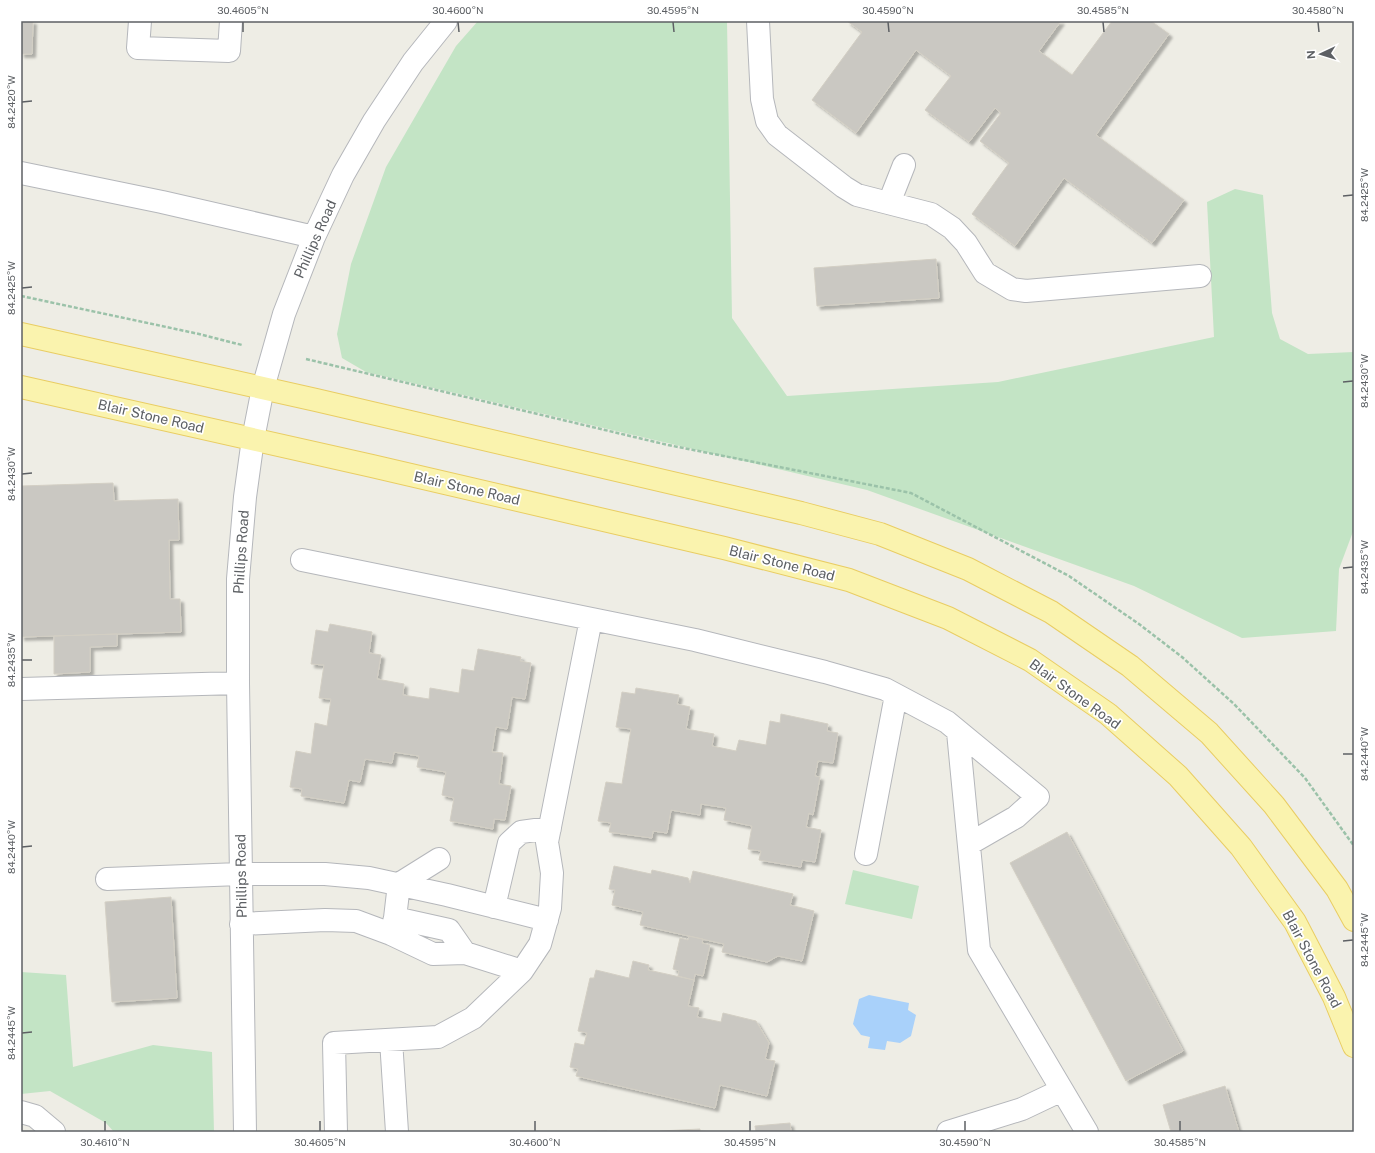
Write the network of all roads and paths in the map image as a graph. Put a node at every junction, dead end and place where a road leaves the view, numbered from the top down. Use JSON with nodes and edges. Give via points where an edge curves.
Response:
{"nodes":[{"id":1,"x":140,"y":21,"type":"edge"},
{"id":2,"x":231,"y":21,"type":"edge"},
{"id":3,"x":758,"y":21,"type":"edge"},
{"id":4,"x":440,"y":23,"type":"edge"},
{"id":5,"x":904,"y":166,"type":"dead end"},
{"id":6,"x":21,"y":173,"type":"edge"},
{"id":7,"x":889,"y":203,"type":"junction"},
{"id":8,"x":314,"y":236,"type":"junction"},
{"id":9,"x":1200,"y":276,"type":"dead end"},
{"id":10,"x":21,"y":296,"type":"edge"},
{"id":11,"x":21,"y":334,"type":"edge"},
{"id":12,"x":242,"y":345,"type":"dead end"},
{"id":13,"x":21,"y":387,"type":"edge"},
{"id":14,"x":263,"y":388,"type":"junction"},
{"id":15,"x":253,"y":439,"type":"junction"},
{"id":16,"x":302,"y":560,"type":"dead end"},
{"id":17,"x":591,"y":619,"type":"junction"},
{"id":18,"x":238,"y":683,"type":"junction"},
{"id":19,"x":21,"y":689,"type":"edge"},
{"id":20,"x":896,"y":695,"type":"junction"},
{"id":21,"x":958,"y":732,"type":"junction"},
{"id":22,"x":550,"y":828,"type":"junction"},
{"id":23,"x":969,"y":844,"type":"junction"},
{"id":24,"x":866,"y":854,"type":"dead end"},
{"id":25,"x":439,"y":858,"type":"dead end"},
{"id":26,"x":240,"y":874,"type":"junction"},
{"id":27,"x":108,"y":879,"type":"dead end"},
{"id":28,"x":398,"y":884,"type":"junction"},
{"id":29,"x":494,"y":906,"type":"junction"},
{"id":30,"x":547,"y":920,"type":"junction"},
{"id":31,"x":1354,"y":920,"type":"edge"},
{"id":32,"x":241,"y":924,"type":"junction"},
{"id":33,"x":393,"y":926,"type":"junction"},
{"id":34,"x":522,"y":971,"type":"junction"},
{"id":35,"x":391,"y":1040,"type":"junction"},
{"id":36,"x":1354,"y":1046,"type":"edge"},
{"id":37,"x":1062,"y":1090,"type":"junction"},
{"id":38,"x":21,"y":1112,"type":"edge"},
{"id":39,"x":54,"y":1132,"type":"edge"},
{"id":40,"x":245,"y":1132,"type":"edge"},
{"id":41,"x":336,"y":1132,"type":"edge"},
{"id":42,"x":397,"y":1132,"type":"edge"},
{"id":43,"x":948,"y":1132,"type":"edge"},
{"id":44,"x":1087,"y":1132,"type":"edge"}],
"edges":[{"from":1,"to":2,"type":"street","via":[[138,48],[229,51]]},
{"from":3,"to":7,"type":"street","via":[[762,99],[767,121],[777,135],[857,195]]},
{"from":4,"to":8,"type":"street","name":"Phillips Road","via":[[374,121],[343,175]]},
{"from":5,"to":7,"type":"street"},
{"from":6,"to":8,"type":"street"},
{"from":7,"to":9,"type":"street","via":[[931,214],[952,228],[966,243],[985,274],[1012,289],[1026,291]]},
{"from":8,"to":14,"type":"street","name":"Phillips Road","via":[[284,314]]},
{"from":10,"to":12,"type":"path"},
{"from":11,"to":14,"type":"main road"},
{"from":13,"to":15,"type":"main road","name":"Blair Stone Road"},
{"from":14,"to":15,"type":"street","name":"Phillips Road"},
{"from":14,"to":31,"type":"main road","via":[[800,513],[880,534],[968,569],[1051,612],[1130,666],[1209,733],[1274,805],[1337,888]]},
{"from":15,"to":18,"type":"street","name":"Phillips Road","via":[[238,579]]},
{"from":15,"to":36,"type":"main road","name":"Blair Stone Road","via":[[724,548],[849,580],[948,618],[1030,660],[1108,714],[1172,771],[1241,847],[1295,922],[1334,997]]},
{"from":16,"to":17,"type":"street"},
{"from":17,"to":20,"type":"street","via":[[695,640],[825,672],[885,689]]},
{"from":17,"to":22,"type":"street"},
{"from":18,"to":19,"type":"street"},
{"from":18,"to":26,"type":"street","name":"Phillips Road"},
{"from":20,"to":21,"type":"street","via":[[947,722]]},
{"from":20,"to":24,"type":"street"},
{"from":21,"to":23,"type":"street"},
{"from":21,"to":23,"type":"street","via":[[1038,797],[1016,817]]},
{"from":22,"to":29,"type":"street","via":[[521,832],[509,843]]},
{"from":22,"to":30,"type":"street","via":[[547,842],[552,880]]},
{"from":23,"to":37,"type":"street","via":[[979,950]]},
{"from":25,"to":28,"type":"street"},
{"from":26,"to":27,"type":"street"},
{"from":26,"to":28,"type":"street","via":[[325,874],[369,878]]},
{"from":26,"to":32,"type":"street","name":"Phillips Road"},
{"from":28,"to":29,"type":"street"},
{"from":28,"to":33,"type":"street"},
{"from":29,"to":30,"type":"street"},
{"from":30,"to":34,"type":"street","via":[[540,944]]},
{"from":32,"to":33,"type":"street","via":[[324,920]]},
{"from":32,"to":40,"type":"street","name":"Phillips Road"},
{"from":33,"to":34,"type":"street","via":[[433,954],[465,952]]},
{"from":34,"to":35,"type":"street","via":[[473,1018],[438,1038]]},
{"from":35,"to":41,"type":"street","via":[[334,1043]]},
{"from":35,"to":42,"type":"street"},
{"from":37,"to":43,"type":"street","via":[[1022,1109]]},
{"from":37,"to":44,"type":"street"},
{"from":38,"to":39,"type":"street","via":[[35,1116]]}]}
